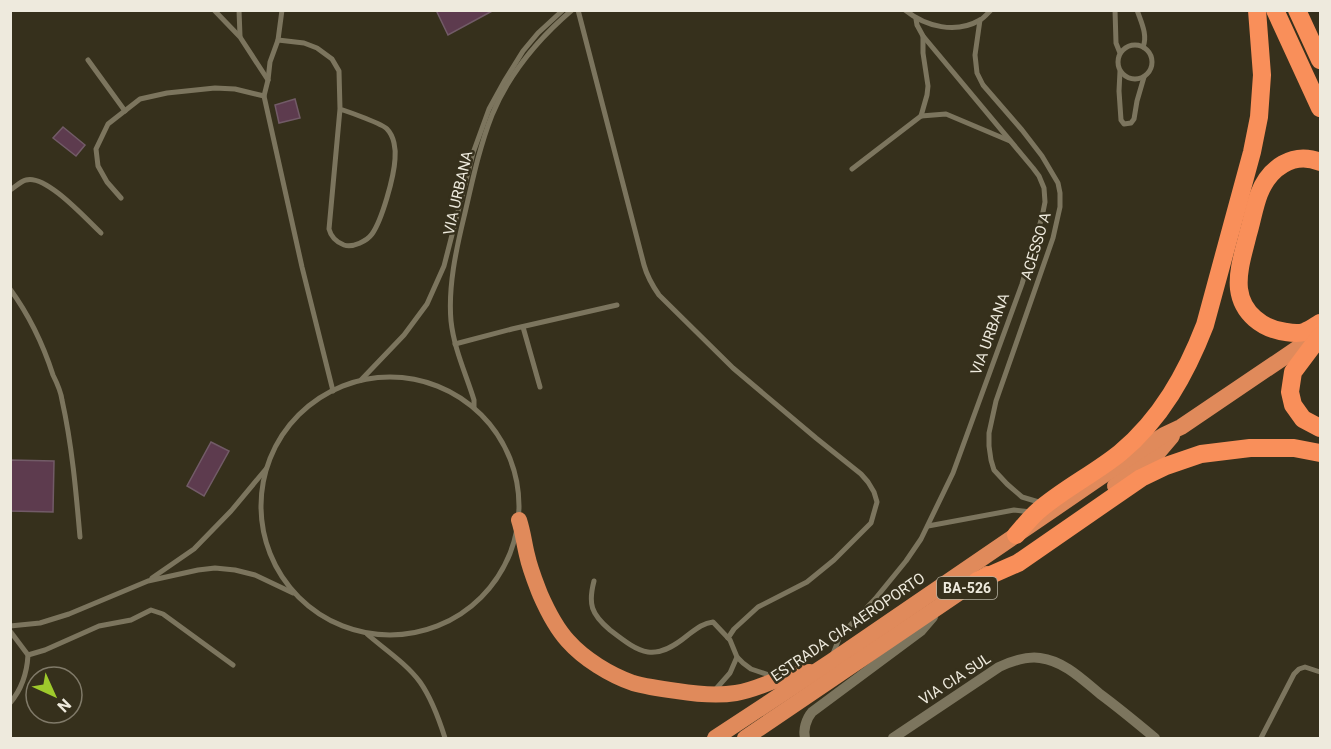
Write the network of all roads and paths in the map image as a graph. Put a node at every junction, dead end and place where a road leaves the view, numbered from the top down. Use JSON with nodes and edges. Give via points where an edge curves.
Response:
{"nodes":[{"id":1,"x":214,"y":10,"type":"edge"},
{"id":2,"x":239,"y":10,"type":"edge"},
{"id":3,"x":282,"y":10,"type":"edge"},
{"id":4,"x":563,"y":10,"type":"edge"},
{"id":5,"x":572,"y":10,"type":"edge"},
{"id":6,"x":578,"y":10,"type":"edge"},
{"id":7,"x":904,"y":10,"type":"edge"},
{"id":8,"x":991,"y":10,"type":"edge"},
{"id":9,"x":1115,"y":10,"type":"edge"},
{"id":10,"x":1137,"y":10,"type":"edge"},
{"id":11,"x":1257,"y":10,"type":"edge"},
{"id":12,"x":1275,"y":10,"type":"edge"},
{"id":13,"x":1297,"y":10,"type":"edge"},
{"id":14,"x":916,"y":19,"type":"junction"},
{"id":15,"x":980,"y":20,"type":"junction"},
{"id":16,"x":923,"y":36,"type":"junction"},
{"id":17,"x":240,"y":37,"type":"junction"},
{"id":18,"x":278,"y":40,"type":"junction"},
{"id":19,"x":1143,"y":47,"type":"junction"},
{"id":20,"x":1120,"y":53,"type":"junction"},
{"id":21,"x":88,"y":60,"type":"dead end"},
{"id":22,"x":1320,"y":60,"type":"edge"},
{"id":23,"x":1120,"y":71,"type":"junction"},
{"id":24,"x":1144,"y":77,"type":"junction"},
{"id":25,"x":268,"y":80,"type":"junction"},
{"id":26,"x":264,"y":96,"type":"junction"},
{"id":27,"x":1320,"y":108,"type":"edge"},
{"id":28,"x":340,"y":109,"type":"junction"},
{"id":29,"x":125,"y":111,"type":"junction"},
{"id":30,"x":921,"y":116,"type":"junction"},
{"id":31,"x":1013,"y":143,"type":"junction"},
{"id":32,"x":1320,"y":162,"type":"edge"},
{"id":33,"x":852,"y":169,"type":"dead end"},
{"id":34,"x":10,"y":190,"type":"edge"},
{"id":35,"x":121,"y":198,"type":"dead end"},
{"id":36,"x":101,"y":232,"type":"dead end"},
{"id":37,"x":10,"y":289,"type":"edge"},
{"id":38,"x":617,"y":305,"type":"dead end"},
{"id":39,"x":1320,"y":323,"type":"edge"},
{"id":40,"x":523,"y":327,"type":"junction"},
{"id":41,"x":1320,"y":334,"type":"edge"},
{"id":42,"x":455,"y":345,"type":"junction"},
{"id":43,"x":360,"y":381,"type":"junction"},
{"id":44,"x":540,"y":387,"type":"dead end"},
{"id":45,"x":333,"y":391,"type":"junction"},
{"id":46,"x":474,"y":407,"type":"junction"},
{"id":47,"x":1181,"y":427,"type":"junction"},
{"id":48,"x":1320,"y":428,"type":"edge"},
{"id":49,"x":1320,"y":453,"type":"edge"},
{"id":50,"x":267,"y":469,"type":"junction"},
{"id":51,"x":1041,"y":508,"type":"junction"},
{"id":52,"x":519,"y":520,"type":"junction"},
{"id":53,"x":928,"y":526,"type":"junction"},
{"id":54,"x":1016,"y":535,"type":"junction"},
{"id":55,"x":80,"y":537,"type":"dead end"},
{"id":56,"x":148,"y":581,"type":"junction"},
{"id":57,"x":594,"y":581,"type":"dead end"},
{"id":58,"x":977,"y":581,"type":"junction"},
{"id":59,"x":294,"y":594,"type":"junction"},
{"id":60,"x":945,"y":603,"type":"junction"},
{"id":61,"x":10,"y":626,"type":"edge"},
{"id":62,"x":10,"y":631,"type":"edge"},
{"id":63,"x":366,"y":633,"type":"junction"},
{"id":64,"x":728,"y":638,"type":"junction"},
{"id":65,"x":28,"y":655,"type":"junction"},
{"id":66,"x":737,"y":657,"type":"junction"},
{"id":67,"x":233,"y":665,"type":"dead end"},
{"id":68,"x":824,"y":666,"type":"junction"},
{"id":69,"x":1320,"y":672,"type":"edge"},
{"id":70,"x":780,"y":679,"type":"junction"},
{"id":71,"x":711,"y":694,"type":"junction"},
{"id":72,"x":10,"y":703,"type":"edge"},
{"id":73,"x":785,"y":711,"type":"junction"},
{"id":74,"x":445,"y":738,"type":"edge"},
{"id":75,"x":715,"y":738,"type":"edge"},
{"id":76,"x":746,"y":738,"type":"edge"},
{"id":77,"x":765,"y":738,"type":"edge"},
{"id":78,"x":805,"y":738,"type":"edge"},
{"id":79,"x":893,"y":738,"type":"edge"},
{"id":80,"x":1155,"y":738,"type":"edge"},
{"id":81,"x":1263,"y":738,"type":"edge"}],
"edges":[{"from":1,"to":17,"type":"lane"},
{"from":2,"to":17,"type":"lane"},
{"from":3,"to":18,"type":"lane"},
{"from":4,"to":43,"type":"lane","name":"VIA URBANA","via":[[523,51],[489,110],[473,153],[444,266],[427,304]]},
{"from":5,"to":42,"type":"lane","name":"VIA URBANA","via":[[527,56],[489,123],[458,244],[450,298]]},
{"from":6,"to":64,"type":"lane","via":[[644,265],[653,286],[733,368],[861,474],[877,502],[871,523],[834,560],[807,582],[758,606]]},
{"from":7,"to":14,"type":"lane"},
{"from":8,"to":15,"type":"lane"},
{"from":9,"to":20,"type":"lane"},
{"from":10,"to":19,"type":"lane","via":[[1144,32]]},
{"from":11,"to":51,"type":"highway","via":[[1262,75],[1259,117],[1196,348],[1162,409],[1138,436]]},
{"from":12,"to":27,"type":"highway"},
{"from":13,"to":22,"type":"highway"},
{"from":14,"to":15,"type":"lane","via":[[937,27],[959,27]]},
{"from":14,"to":16,"type":"lane","name":"VIA URBANA"},
{"from":15,"to":51,"type":"lane","name":"ACESSO A","via":[[975,55],[977,73],[1042,156],[1060,193],[1053,238],[996,401],[989,433],[994,470],[1022,497]]},
{"from":16,"to":30,"type":"lane","via":[[928,86]]},
{"from":16,"to":31,"type":"lane","name":"VIA URBANA"},
{"from":17,"to":25,"type":"lane"},
{"from":18,"to":25,"type":"lane"},
{"from":18,"to":28,"type":"lane","via":[[304,43],[332,59],[339,71]]},
{"from":19,"to":20,"type":"lane","via":[[1131,46]]},
{"from":19,"to":24,"type":"lane","via":[[1152,62]]},
{"from":20,"to":23,"type":"lane"},
{"from":21,"to":29,"type":"lane"},
{"from":23,"to":24,"type":"lane","via":[[1128,78]]},
{"from":23,"to":24,"type":"lane","via":[[1124,124],[1134,119]]},
{"from":25,"to":26,"type":"lane"},
{"from":26,"to":29,"type":"lane","via":[[235,88],[167,93],[140,99]]},
{"from":26,"to":45,"type":"lane"},
{"from":28,"to":28,"type":"lane","via":[[330,229],[337,242],[346,246],[371,236],[381,217],[396,158],[394,142],[386,128]]},
{"from":29,"to":35,"type":"lane","via":[[108,124],[96,148],[98,166]]},
{"from":30,"to":31,"type":"lane","via":[[946,114]]},
{"from":30,"to":33,"type":"lane"},
{"from":31,"to":53,"type":"lane","name":"VIA URBANA","via":[[1044,188],[1042,217],[1022,284],[953,473]]},
{"from":32,"to":39,"type":"highway","via":[[1309,158],[1289,161],[1263,183],[1238,281],[1246,309],[1261,324],[1293,333]]},
{"from":34,"to":36,"type":"lane","via":[[25,180],[43,182]]},
{"from":37,"to":55,"type":"lane","via":[[34,326],[62,399]]},
{"from":38,"to":40,"type":"lane"},
{"from":40,"to":42,"type":"lane"},
{"from":40,"to":44,"type":"lane"},
{"from":41,"to":47,"type":"highway","name":"ESTRADA CIA AEROPORTO","number":"BA-526"},
{"from":41,"to":48,"type":"highway","via":[[1293,372],[1290,392],[1303,419]]},
{"from":42,"to":46,"type":"lane","name":"VIA URBANA"},
{"from":43,"to":45,"type":"lane"},
{"from":43,"to":46,"type":"lane","via":[[408,378],[454,393]]},
{"from":45,"to":50,"type":"lane","via":[[304,410],[281,437]]},
{"from":46,"to":52,"type":"lane","via":[[505,446],[519,495]]},
{"from":47,"to":54,"type":"highway","name":"ESTRADA CIA AEROPORTO","number":"BA-526"},
{"from":47,"to":58,"type":"highway","name":"ESTRADA CIA AEROPORTO","number":"BA-526","via":[[1155,456],[1126,478]]},
{"from":49,"to":58,"type":"highway","via":[[1250,447],[1202,454],[1174,463],[1141,478],[1018,563]]},
{"from":50,"to":56,"type":"lane","via":[[194,549]]},
{"from":50,"to":59,"type":"lane","via":[[261,495],[262,522],[268,548]]},
{"from":51,"to":53,"type":"lane"},
{"from":51,"to":54,"type":"highway"},
{"from":52,"to":63,"type":"lane","via":[[507,561],[483,596],[466,610],[418,632]]},
{"from":52,"to":71,"type":"highway","via":[[526,555],[541,596],[550,615],[577,650],[595,664],[632,682]]},
{"from":53,"to":68,"type":"lane","name":"VIA URBANA","via":[[906,561],[840,636]]},
{"from":54,"to":68,"type":"highway","name":"ESTRADA CIA AEROPORTO","number":"BA-526"},
{"from":56,"to":59,"type":"lane","via":[[215,568],[255,575]]},
{"from":56,"to":61,"type":"lane","via":[[69,614],[40,623]]},
{"from":57,"to":64,"type":"lane","via":[[590,594],[592,611],[641,651],[664,650],[705,623],[713,622]]},
{"from":58,"to":60,"type":"highway","name":"ESTRADA CIA AEROPORTO","number":"BA-526"},
{"from":59,"to":63,"type":"lane","via":[[328,618]]},
{"from":60,"to":73,"type":"highway","name":"ESTRADA CIA AEROPORTO","number":"BA-526"},
{"from":60,"to":78,"type":"street","via":[[921,631],[812,712]]},
{"from":62,"to":65,"type":"lane"},
{"from":63,"to":74,"type":"lane","via":[[420,682]]},
{"from":64,"to":66,"type":"lane"},
{"from":65,"to":67,"type":"lane","via":[[151,610],[163,614]]},
{"from":65,"to":72,"type":"lane","via":[[24,679]]},
{"from":66,"to":70,"type":"lane","via":[[750,669]]},
{"from":66,"to":71,"type":"lane","via":[[730,673]]},
{"from":68,"to":70,"type":"highway"},
{"from":68,"to":75,"type":"highway","name":"ESTRADA CIA AEROPORTO","number":"BA-526"},
{"from":69,"to":81,"type":"lane","via":[[1305,667],[1294,674]]},
{"from":70,"to":71,"type":"highway","via":[[737,693]]},
{"from":73,"to":76,"type":"highway","name":"ESTRADA CIA AEROPORTO","number":"BA-526"},
{"from":73,"to":77,"type":"highway"},
{"from":79,"to":80,"type":"street","name":"VIA CIA SUL","via":[[999,668],[1037,657],[1064,666]]}]}
